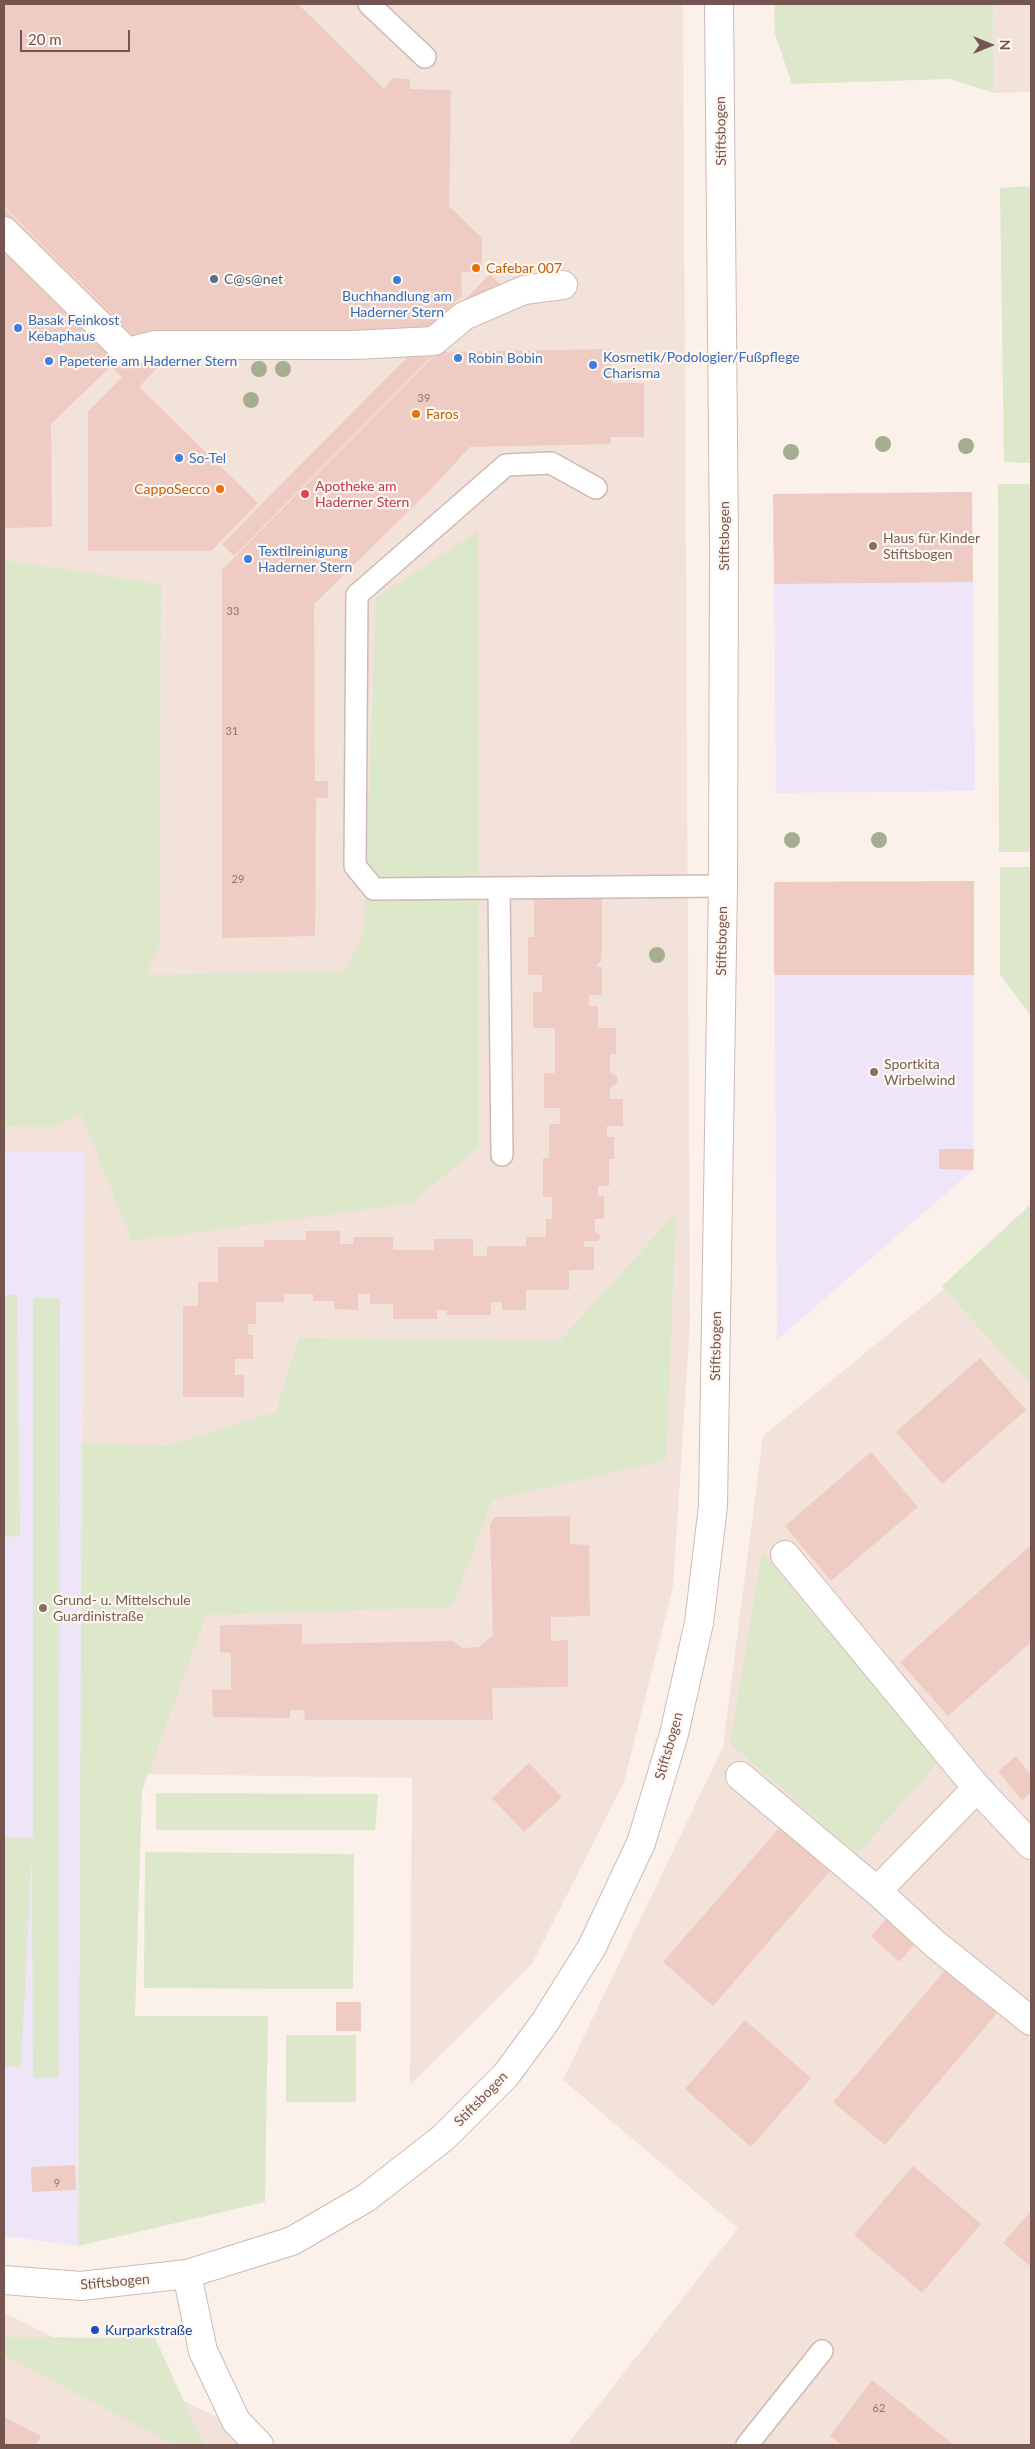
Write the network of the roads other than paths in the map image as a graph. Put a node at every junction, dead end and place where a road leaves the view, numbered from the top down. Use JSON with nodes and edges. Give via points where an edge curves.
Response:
{"nodes":[{"id":1,"x":369,"y":4,"type":"edge"},
{"id":2,"x":719,"y":4,"type":"edge"},
{"id":3,"x":425,"y":57,"type":"dead end"},
{"id":4,"x":4,"y":231,"type":"edge"},
{"id":5,"x":564,"y":285,"type":"dead end"},
{"id":6,"x":596,"y":488,"type":"dead end"},
{"id":7,"x":722,"y":886,"type":"junction"},
{"id":8,"x":499,"y":888,"type":"junction"},
{"id":9,"x":502,"y":1155,"type":"dead end"},
{"id":10,"x":785,"y":1555,"type":"dead end"},
{"id":11,"x":740,"y":1776,"type":"dead end"},
{"id":12,"x":977,"y":1788,"type":"junction"},
{"id":13,"x":1031,"y":1845,"type":"edge"},
{"id":14,"x":877,"y":1891,"type":"junction"},
{"id":15,"x":1031,"y":2020,"type":"edge"},
{"id":16,"x":188,"y":2274,"type":"junction"},
{"id":17,"x":4,"y":2280,"type":"edge"},
{"id":18,"x":822,"y":2351,"type":"dead end"},
{"id":19,"x":259,"y":2445,"type":"edge"},
{"id":20,"x":747,"y":2445,"type":"edge"}],
"edges":[{"from":1,"to":3,"type":"lane"},
{"from":2,"to":7,"type":"street","name":"Stiftsbogen","via":[[724,422]]},
{"from":4,"to":5,"type":"street","via":[[127,352],[155,345],[353,345],[434,341],[464,316],[524,290]]},
{"from":6,"to":8,"type":"lane","via":[[551,463],[506,465],[358,595],[355,866],[374,889]]},
{"from":7,"to":8,"type":"lane"},
{"from":7,"to":16,"type":"street","name":"Stiftsbogen","via":[[713,1506],[699,1622],[674,1734],[641,1843],[592,1947],[545,2022],[506,2075],[443,2138],[366,2198],[292,2241]]},
{"from":8,"to":9,"type":"lane"},
{"from":10,"to":12,"type":"street"},
{"from":11,"to":14,"type":"street"},
{"from":12,"to":13,"type":"street"},
{"from":12,"to":14,"type":"street"},
{"from":14,"to":15,"type":"street","via":[[935,1944]]},
{"from":16,"to":17,"type":"street","name":"Stiftsbogen","via":[[81,2286]]},
{"from":16,"to":19,"type":"street","via":[[203,2351],[236,2421]]},
{"from":18,"to":20,"type":"lane"}]}
